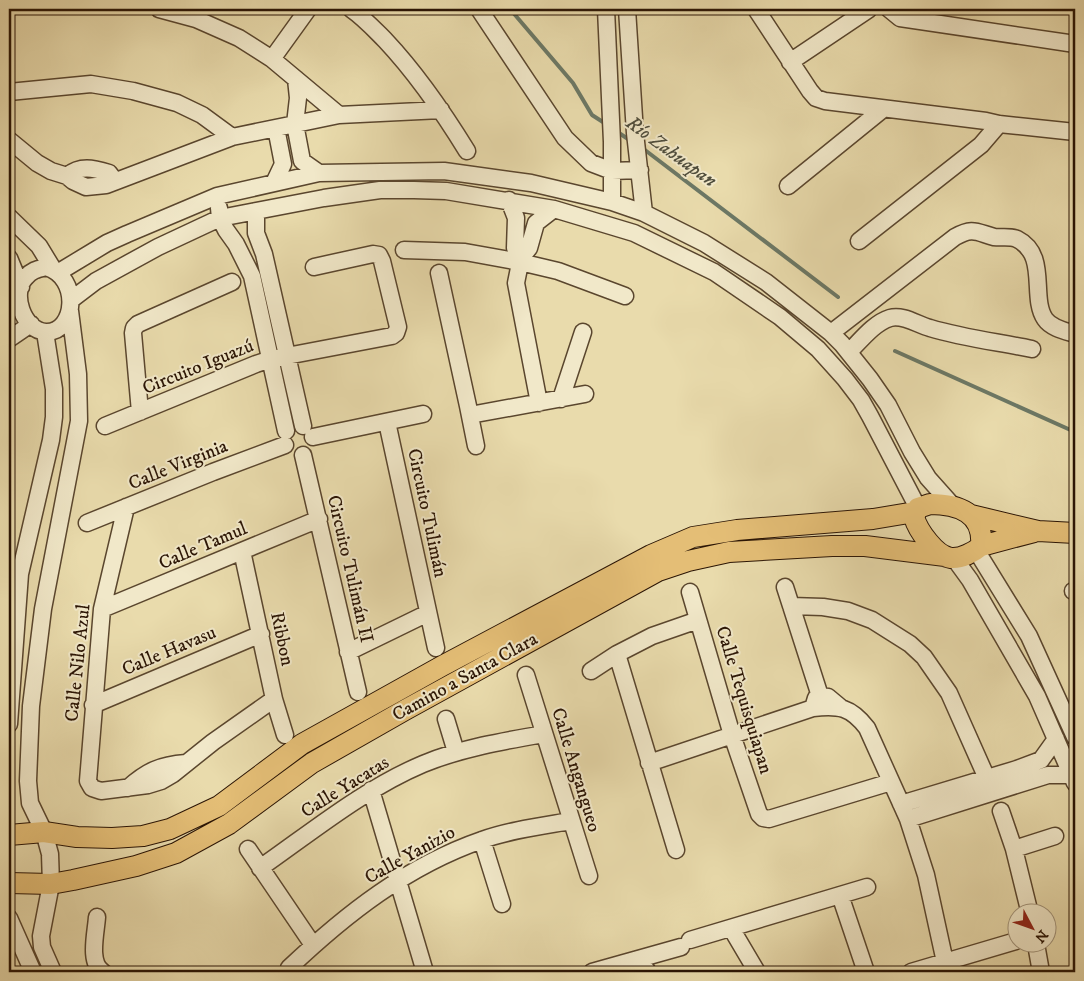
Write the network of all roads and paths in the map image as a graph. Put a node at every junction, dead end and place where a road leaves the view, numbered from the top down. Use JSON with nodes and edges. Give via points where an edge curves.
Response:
{"nodes":[{"id":1,"x":159,"y":9,"type":"edge"},
{"id":2,"x":308,"y":9,"type":"edge"},
{"id":3,"x":351,"y":9,"type":"edge"},
{"id":4,"x":480,"y":9,"type":"edge"},
{"id":5,"x":606,"y":9,"type":"edge"},
{"id":6,"x":627,"y":9,"type":"edge"},
{"id":7,"x":756,"y":9,"type":"edge"},
{"id":8,"x":869,"y":9,"type":"edge"},
{"id":9,"x":889,"y":9,"type":"edge"},
{"id":10,"x":1075,"y":44,"type":"edge"},
{"id":11,"x":272,"y":59,"type":"junction"},
{"id":12,"x":790,"y":62,"type":"junction"},
{"id":13,"x":296,"y":78,"type":"junction"},
{"id":14,"x":9,"y":92,"type":"edge"},
{"id":15,"x":883,"y":109,"type":"junction"},
{"id":16,"x":441,"y":110,"type":"junction"},
{"id":17,"x":339,"y":114,"type":"junction"},
{"id":18,"x":295,"y":124,"type":"junction"},
{"id":19,"x":999,"y":124,"type":"junction"},
{"id":20,"x":276,"y":128,"type":"junction"},
{"id":21,"x":1075,"y":132,"type":"edge"},
{"id":22,"x":232,"y":137,"type":"junction"},
{"id":23,"x":9,"y":140,"type":"edge"},
{"id":24,"x":467,"y":151,"type":"dead end"},
{"id":25,"x":302,"y":161,"type":"junction"},
{"id":26,"x":283,"y":164,"type":"junction"},
{"id":27,"x":640,"y":170,"type":"junction"},
{"id":28,"x":612,"y":171,"type":"junction"},
{"id":29,"x":319,"y":173,"type":"junction"},
{"id":30,"x":274,"y":183,"type":"junction"},
{"id":31,"x":788,"y":186,"type":"dead end"},
{"id":32,"x":217,"y":196,"type":"junction"},
{"id":33,"x":509,"y":200,"type":"junction"},
{"id":34,"x":612,"y":202,"type":"junction"},
{"id":35,"x":554,"y":209,"type":"junction"},
{"id":36,"x":256,"y":210,"type":"junction"},
{"id":37,"x":644,"y":213,"type":"junction"},
{"id":38,"x":9,"y":217,"type":"edge"},
{"id":39,"x":220,"y":218,"type":"junction"},
{"id":40,"x":516,"y":218,"type":"junction"},
{"id":41,"x":536,"y":223,"type":"junction"},
{"id":42,"x":147,"y":224,"type":"junction"},
{"id":43,"x":256,"y":229,"type":"junction"},
{"id":44,"x":229,"y":235,"type":"junction"},
{"id":45,"x":859,"y":241,"type":"dead end"},
{"id":46,"x":107,"y":243,"type":"junction"},
{"id":47,"x":158,"y":247,"type":"junction"},
{"id":48,"x":404,"y":250,"type":"dead end"},
{"id":49,"x":9,"y":258,"type":"edge"},
{"id":50,"x":520,"y":260,"type":"junction"},
{"id":51,"x":314,"y":267,"type":"dead end"},
{"id":52,"x":118,"y":268,"type":"junction"},
{"id":53,"x":56,"y":271,"type":"junction"},
{"id":54,"x":439,"y":273,"type":"dead end"},
{"id":55,"x":260,"y":275,"type":"junction"},
{"id":56,"x":232,"y":282,"type":"dead end"},
{"id":57,"x":21,"y":287,"type":"junction"},
{"id":58,"x":625,"y":296,"type":"dead end"},
{"id":59,"x":71,"y":305,"type":"junction"},
{"id":60,"x":14,"y":310,"type":"edge"},
{"id":61,"x":38,"y":328,"type":"junction"},
{"id":62,"x":583,"y":332,"type":"dead end"},
{"id":63,"x":831,"y":334,"type":"junction"},
{"id":64,"x":1075,"y":334,"type":"edge"},
{"id":65,"x":9,"y":338,"type":"edge"},
{"id":66,"x":1032,"y":348,"type":"dead end"},
{"id":67,"x":849,"y":352,"type":"junction"},
{"id":68,"x":279,"y":358,"type":"junction"},
{"id":69,"x":878,"y":389,"type":"junction"},
{"id":70,"x":585,"y":394,"type":"dead end"},
{"id":71,"x":561,"y":399,"type":"junction"},
{"id":72,"x":860,"y":400,"type":"junction"},
{"id":73,"x":539,"y":403,"type":"junction"},
{"id":74,"x":140,"y":412,"type":"junction"},
{"id":75,"x":423,"y":414,"type":"dead end"},
{"id":76,"x":470,"y":415,"type":"junction"},
{"id":77,"x":387,"y":422,"type":"junction"},
{"id":78,"x":897,"y":423,"type":"junction"},
{"id":79,"x":105,"y":426,"type":"dead end"},
{"id":80,"x":308,"y":431,"type":"junction"},
{"id":81,"x":879,"y":433,"type":"junction"},
{"id":82,"x":285,"y":438,"type":"junction"},
{"id":83,"x":476,"y":446,"type":"dead end"},
{"id":84,"x":303,"y":455,"type":"junction"},
{"id":85,"x":953,"y":506,"type":"junction"},
{"id":86,"x":126,"y":507,"type":"junction"},
{"id":87,"x":916,"y":510,"type":"junction"},
{"id":88,"x":971,"y":515,"type":"junction"},
{"id":89,"x":319,"y":519,"type":"junction"},
{"id":90,"x":87,"y":523,"type":"dead end"},
{"id":91,"x":1038,"y":531,"type":"junction"},
{"id":92,"x":1075,"y":533,"type":"edge"},
{"id":93,"x":978,"y":548,"type":"junction"},
{"id":94,"x":242,"y":551,"type":"junction"},
{"id":95,"x":950,"y":557,"type":"junction"},
{"id":96,"x":785,"y":587,"type":"dead end"},
{"id":97,"x":690,"y":592,"type":"dead end"},
{"id":98,"x":791,"y":606,"type":"junction"},
{"id":99,"x":102,"y":609,"type":"junction"},
{"id":100,"x":428,"y":613,"type":"junction"},
{"id":101,"x":698,"y":620,"type":"junction"},
{"id":102,"x":261,"y":634,"type":"junction"},
{"id":103,"x":436,"y":648,"type":"dead end"},
{"id":104,"x":1035,"y":649,"type":"junction"},
{"id":105,"x":348,"y":652,"type":"junction"},
{"id":106,"x":617,"y":654,"type":"junction"},
{"id":107,"x":1015,"y":658,"type":"junction"},
{"id":108,"x":591,"y":671,"type":"dead end"},
{"id":109,"x":526,"y":675,"type":"dead end"},
{"id":110,"x":1051,"y":682,"type":"junction"},
{"id":111,"x":1034,"y":691,"type":"junction"},
{"id":112,"x":358,"y":692,"type":"dead end"},
{"id":113,"x":274,"y":699,"type":"junction"},
{"id":114,"x":817,"y":702,"type":"junction"},
{"id":115,"x":93,"y":705,"type":"junction"},
{"id":116,"x":446,"y":719,"type":"dead end"},
{"id":117,"x":9,"y":724,"type":"edge"},
{"id":118,"x":544,"y":734,"type":"junction"},
{"id":119,"x":285,"y":735,"type":"dead end"},
{"id":120,"x":732,"y":735,"type":"junction"},
{"id":121,"x":1075,"y":737,"type":"edge"},
{"id":122,"x":1056,"y":739,"type":"junction"},
{"id":123,"x":456,"y":752,"type":"junction"},
{"id":124,"x":1041,"y":760,"type":"junction"},
{"id":125,"x":650,"y":763,"type":"junction"},
{"id":126,"x":1048,"y":775,"type":"junction"},
{"id":127,"x":1074,"y":779,"type":"edge"},
{"id":128,"x":891,"y":782,"type":"junction"},
{"id":129,"x":990,"y":785,"type":"junction"},
{"id":130,"x":371,"y":790,"type":"junction"},
{"id":131,"x":901,"y":804,"type":"junction"},
{"id":132,"x":1001,"y":811,"type":"dead end"},
{"id":133,"x":908,"y":819,"type":"junction"},
{"id":134,"x":571,"y":820,"type":"junction"},
{"id":135,"x":44,"y":832,"type":"junction"},
{"id":136,"x":9,"y":835,"type":"edge"},
{"id":137,"x":1055,"y":836,"type":"dead end"},
{"id":138,"x":482,"y":840,"type":"junction"},
{"id":139,"x":1014,"y":849,"type":"junction"},
{"id":140,"x":248,"y":850,"type":"dead end"},
{"id":141,"x":676,"y":850,"type":"dead end"},
{"id":142,"x":260,"y":868,"type":"junction"},
{"id":143,"x":588,"y":876,"type":"dead end"},
{"id":144,"x":397,"y":881,"type":"junction"},
{"id":145,"x":9,"y":883,"type":"edge"},
{"id":146,"x":51,"y":884,"type":"junction"},
{"id":147,"x":867,"y":887,"type":"dead end"},
{"id":148,"x":840,"y":895,"type":"junction"},
{"id":149,"x":502,"y":904,"type":"dead end"},
{"id":150,"x":1028,"y":904,"type":"edge"},
{"id":151,"x":96,"y":917,"type":"dead end"},
{"id":152,"x":9,"y":918,"type":"edge"},
{"id":153,"x":731,"y":928,"type":"junction"},
{"id":154,"x":1006,"y":943,"type":"edge"},
{"id":155,"x":313,"y":945,"type":"junction"},
{"id":156,"x":42,"y":947,"type":"junction"},
{"id":157,"x":22,"y":948,"type":"junction"},
{"id":158,"x":1038,"y":954,"type":"edge"},
{"id":159,"x":945,"y":962,"type":"junction"},
{"id":160,"x":644,"y":966,"type":"edge"},
{"id":161,"x":289,"y":968,"type":"dead end"},
{"id":162,"x":33,"y":972,"type":"edge"},
{"id":163,"x":53,"y":972,"type":"edge"},
{"id":164,"x":103,"y":972,"type":"edge"},
{"id":165,"x":424,"y":972,"type":"edge"},
{"id":166,"x":592,"y":972,"type":"edge"},
{"id":167,"x":757,"y":972,"type":"edge"},
{"id":168,"x":866,"y":972,"type":"edge"},
{"id":169,"x":911,"y":972,"type":"edge"},
{"id":170,"x":1041,"y":972,"type":"edge"}],
"edges":[{"from":1,"to":11,"type":"street","via":[[196,19],[239,38]]},
{"from":2,"to":11,"type":"street"},
{"from":3,"to":16,"type":"street","via":[[404,61]]},
{"from":4,"to":28,"type":"street","via":[[565,138],[592,163]]},
{"from":5,"to":28,"type":"street"},
{"from":6,"to":27,"type":"street"},
{"from":7,"to":12,"type":"street"},
{"from":8,"to":12,"type":"street"},
{"from":9,"to":10,"type":"street","via":[[900,18]]},
{"from":11,"to":13,"type":"street"},
{"from":12,"to":15,"type":"street","via":[[816,98]]},
{"from":13,"to":17,"type":"street"},
{"from":13,"to":18,"type":"street"},
{"from":14,"to":22,"type":"street","via":[[91,84],[133,90],[177,103],[202,115]]},
{"from":15,"to":19,"type":"street"},
{"from":15,"to":31,"type":"street"},
{"from":16,"to":17,"type":"street"},
{"from":16,"to":24,"type":"street"},
{"from":17,"to":18,"type":"street"},
{"from":18,"to":20,"type":"street"},
{"from":18,"to":25,"type":"street"},
{"from":19,"to":21,"type":"street"},
{"from":19,"to":45,"type":"street","via":[[981,145]]},
{"from":20,"to":22,"type":"street"},
{"from":20,"to":26,"type":"street"},
{"from":22,"to":23,"type":"street","via":[[115,181],[109,173],[92,169],[74,170],[67,176],[51,171]]},
{"from":25,"to":26,"type":"street"},
{"from":25,"to":29,"type":"street"},
{"from":26,"to":30,"type":"street"},
{"from":27,"to":28,"type":"street"},
{"from":27,"to":37,"type":"street"},
{"from":28,"to":34,"type":"street"},
{"from":29,"to":30,"type":"street"},
{"from":29,"to":34,"type":"street","via":[[444,171],[531,183]]},
{"from":30,"to":32,"type":"street"},
{"from":32,"to":39,"type":"street"},
{"from":32,"to":42,"type":"street"},
{"from":33,"to":35,"type":"street"},
{"from":33,"to":36,"type":"street","via":[[446,191],[380,190]]},
{"from":33,"to":40,"type":"street"},
{"from":34,"to":37,"type":"street"},
{"from":35,"to":41,"type":"street"},
{"from":35,"to":72,"type":"street","via":[[634,234],[714,272],[780,317],[818,349]]},
{"from":36,"to":39,"type":"street"},
{"from":36,"to":43,"type":"street"},
{"from":37,"to":63,"type":"street","via":[[704,243],[766,282]]},
{"from":38,"to":53,"type":"street","via":[[39,246]]},
{"from":39,"to":44,"type":"street"},
{"from":39,"to":47,"type":"street"},
{"from":40,"to":41,"type":"street"},
{"from":40,"to":50,"type":"street","via":[[515,248]]},
{"from":41,"to":50,"type":"street","via":[[530,248]]},
{"from":42,"to":46,"type":"street"},
{"from":42,"to":47,"type":"street"},
{"from":43,"to":44,"type":"street"},
{"from":43,"to":55,"type":"street","via":[[264,254]]},
{"from":44,"to":55,"type":"street"},
{"from":46,"to":52,"type":"street"},
{"from":46,"to":53,"type":"street"},
{"from":47,"to":52,"type":"street"},
{"from":48,"to":50,"type":"street","via":[[465,252]]},
{"from":49,"to":57,"type":"street"},
{"from":50,"to":58,"type":"street","via":[[558,270]]},
{"from":50,"to":73,"type":"street","via":[[516,283]]},
{"from":51,"to":68,"type":"street","name":"Circuito Iguazú","via":[[379,255],[398,327],[396,333]]},
{"from":52,"to":59,"type":"street"},
{"from":53,"to":57,"type":"street","via":[[46,267],[34,270],[24,278]]},
{"from":53,"to":59,"type":"street","via":[[66,282]]},
{"from":54,"to":76,"type":"street"},
{"from":55,"to":68,"type":"street"},
{"from":56,"to":74,"type":"street","name":"Circuito Iguazú","via":[[134,328]]},
{"from":57,"to":60,"type":"street"},
{"from":59,"to":61,"type":"street","via":[[62,324],[55,330]]},
{"from":59,"to":135,"type":"street","via":[[79,421],[43,609],[31,706],[28,793]]},
{"from":60,"to":61,"type":"street"},
{"from":61,"to":65,"type":"street"},
{"from":61,"to":117,"type":"street","via":[[54,389],[54,417],[20,574]]},
{"from":62,"to":71,"type":"street"},
{"from":63,"to":64,"type":"street","via":[[955,237],[975,230],[995,237],[1016,239],[1029,249],[1036,264],[1041,310],[1046,320]]},
{"from":63,"to":67,"type":"street"},
{"from":66,"to":67,"type":"street","via":[[930,328],[892,317],[866,334]]},
{"from":67,"to":69,"type":"street"},
{"from":68,"to":74,"type":"street","name":"Circuito Iguazú","via":[[256,364]]},
{"from":68,"to":80,"type":"street"},
{"from":68,"to":82,"type":"street"},
{"from":69,"to":72,"type":"street"},
{"from":69,"to":78,"type":"street"},
{"from":70,"to":71,"type":"street"},
{"from":71,"to":73,"type":"street"},
{"from":72,"to":81,"type":"street"},
{"from":73,"to":76,"type":"street"},
{"from":74,"to":79,"type":"street","name":"Circuito Iguazú"},
{"from":75,"to":77,"type":"street"},
{"from":76,"to":83,"type":"street"},
{"from":77,"to":80,"type":"street"},
{"from":77,"to":100,"type":"street","name":"Circuito Tulimán"},
{"from":78,"to":81,"type":"street"},
{"from":78,"to":85,"type":"street","via":[[928,478]]},
{"from":80,"to":82,"type":"street","via":[[294,426]]},
{"from":80,"to":84,"type":"street","via":[[314,440],[311,450]]},
{"from":81,"to":87,"type":"street"},
{"from":82,"to":84,"type":"street","via":[[286,449],[294,455]]},
{"from":82,"to":86,"type":"street","name":"Calle Virginia"},
{"from":84,"to":89,"type":"street","name":"Circuito Tulimán II"},
{"from":85,"to":87,"type":"main road","via":[[930,504]]},
{"from":85,"to":88,"type":"main road"},
{"from":86,"to":90,"type":"street","name":"Calle Virginia"},
{"from":86,"to":99,"type":"street","name":"Calle Nilo Azul"},
{"from":87,"to":95,"type":"main road","via":[[914,517],[920,531],[928,542]]},
{"from":87,"to":135,"type":"main road","name":"Camino a Santa Clara","via":[[873,519],[737,530],[693,537],[633,564],[310,739],[218,806],[170,829],[143,836],[112,838]]},
{"from":88,"to":91,"type":"main road"},
{"from":88,"to":93,"type":"main road","via":[[982,537]]},
{"from":89,"to":94,"type":"street","name":"Calle Tamul"},
{"from":89,"to":105,"type":"street","name":"Circuito Tulimán II"},
{"from":91,"to":92,"type":"main road"},
{"from":91,"to":93,"type":"main road"},
{"from":93,"to":95,"type":"main road"},
{"from":93,"to":104,"type":"street"},
{"from":94,"to":99,"type":"street","name":"Calle Tamul"},
{"from":94,"to":102,"type":"street","name":"Ribbon"},
{"from":95,"to":107,"type":"street","via":[[970,580]]},
{"from":95,"to":146,"type":"main road","name":"Camino a Santa Clara","via":[[866,546],[832,546],[729,552],[658,571],[312,763],[229,824],[176,852],[136,866]]},
{"from":96,"to":98,"type":"street"},
{"from":97,"to":101,"type":"street","name":"Calle Tequisquiapan"},
{"from":98,"to":114,"type":"street"},
{"from":98,"to":129,"type":"street","via":[[848,611],[872,620],[910,644],[924,657],[949,693]]},
{"from":99,"to":115,"type":"street","name":"Calle Nilo Azul"},
{"from":100,"to":103,"type":"street","name":"Circuito Tulimán"},
{"from":100,"to":105,"type":"street"},
{"from":101,"to":106,"type":"street","via":[[652,636]]},
{"from":101,"to":120,"type":"street","name":"Calle Tequisquiapan"},
{"from":102,"to":113,"type":"street","name":"Ribbon"},
{"from":102,"to":115,"type":"street","name":"Calle Havasu"},
{"from":104,"to":107,"type":"street"},
{"from":104,"to":110,"type":"street"},
{"from":105,"to":112,"type":"street","name":"Circuito Tulimán II"},
{"from":106,"to":108,"type":"street"},
{"from":106,"to":125,"type":"street"},
{"from":107,"to":111,"type":"street"},
{"from":109,"to":118,"type":"street","name":"Calle Angangueo"},
{"from":110,"to":111,"type":"street"},
{"from":110,"to":121,"type":"street"},
{"from":111,"to":122,"type":"street"},
{"from":113,"to":115,"type":"street","name":"Calle Nilo Azul","via":[[162,781],[101,791],[92,788],[88,781]]},
{"from":113,"to":119,"type":"street","name":"Ribbon"},
{"from":114,"to":120,"type":"street"},
{"from":114,"to":128,"type":"street","via":[[828,697],[850,711],[867,728]]},
{"from":116,"to":123,"type":"street"},
{"from":118,"to":123,"type":"street","name":"Calle Yacatas"},
{"from":118,"to":134,"type":"street","name":"Calle Angangueo"},
{"from":120,"to":125,"type":"street"},
{"from":120,"to":128,"type":"street","name":"Calle Tequisquiapan","via":[[763,818],[769,819]]},
{"from":122,"to":124,"type":"street"},
{"from":122,"to":127,"type":"street"},
{"from":123,"to":130,"type":"street","name":"Calle Yacatas"},
{"from":124,"to":126,"type":"street"},
{"from":124,"to":129,"type":"street"},
{"from":125,"to":141,"type":"street"},
{"from":126,"to":127,"type":"street"},
{"from":126,"to":129,"type":"street"},
{"from":128,"to":131,"type":"street"},
{"from":129,"to":131,"type":"street"},
{"from":129,"to":133,"type":"street"},
{"from":130,"to":142,"type":"street","name":"Calle Yacatas"},
{"from":130,"to":144,"type":"street"},
{"from":131,"to":133,"type":"street"},
{"from":132,"to":139,"type":"street"},
{"from":133,"to":159,"type":"street","via":[[926,875]]},
{"from":134,"to":138,"type":"street","name":"Calle Yanizio"},
{"from":134,"to":143,"type":"street","name":"Calle Angangueo"},
{"from":135,"to":136,"type":"main road","name":"Camino a Santa Clara"},
{"from":135,"to":146,"type":"street","via":[[50,854]]},
{"from":137,"to":139,"type":"street"},
{"from":138,"to":144,"type":"street","name":"Calle Yanizio"},
{"from":138,"to":149,"type":"street"},
{"from":139,"to":150,"type":"street"},
{"from":140,"to":142,"type":"street"},
{"from":142,"to":155,"type":"street"},
{"from":144,"to":155,"type":"street","name":"Calle Yanizio"},
{"from":144,"to":165,"type":"street"},
{"from":145,"to":146,"type":"main road","name":"Camino a Santa Clara"},
{"from":146,"to":156,"type":"street","via":[[41,936]]},
{"from":147,"to":148,"type":"street"},
{"from":148,"to":153,"type":"street"},
{"from":148,"to":168,"type":"street"},
{"from":151,"to":164,"type":"street","via":[[94,961]]},
{"from":152,"to":157,"type":"street"},
{"from":153,"to":160,"type":"street","via":[[686,944]]},
{"from":153,"to":167,"type":"street"},
{"from":154,"to":159,"type":"street"},
{"from":155,"to":161,"type":"street","name":"Calle Yanizio"},
{"from":156,"to":157,"type":"street"},
{"from":156,"to":163,"type":"street"},
{"from":157,"to":162,"type":"street"},
{"from":158,"to":170,"type":"street"},
{"from":159,"to":169,"type":"street"},
{"from":160,"to":166,"type":"street"}]}
